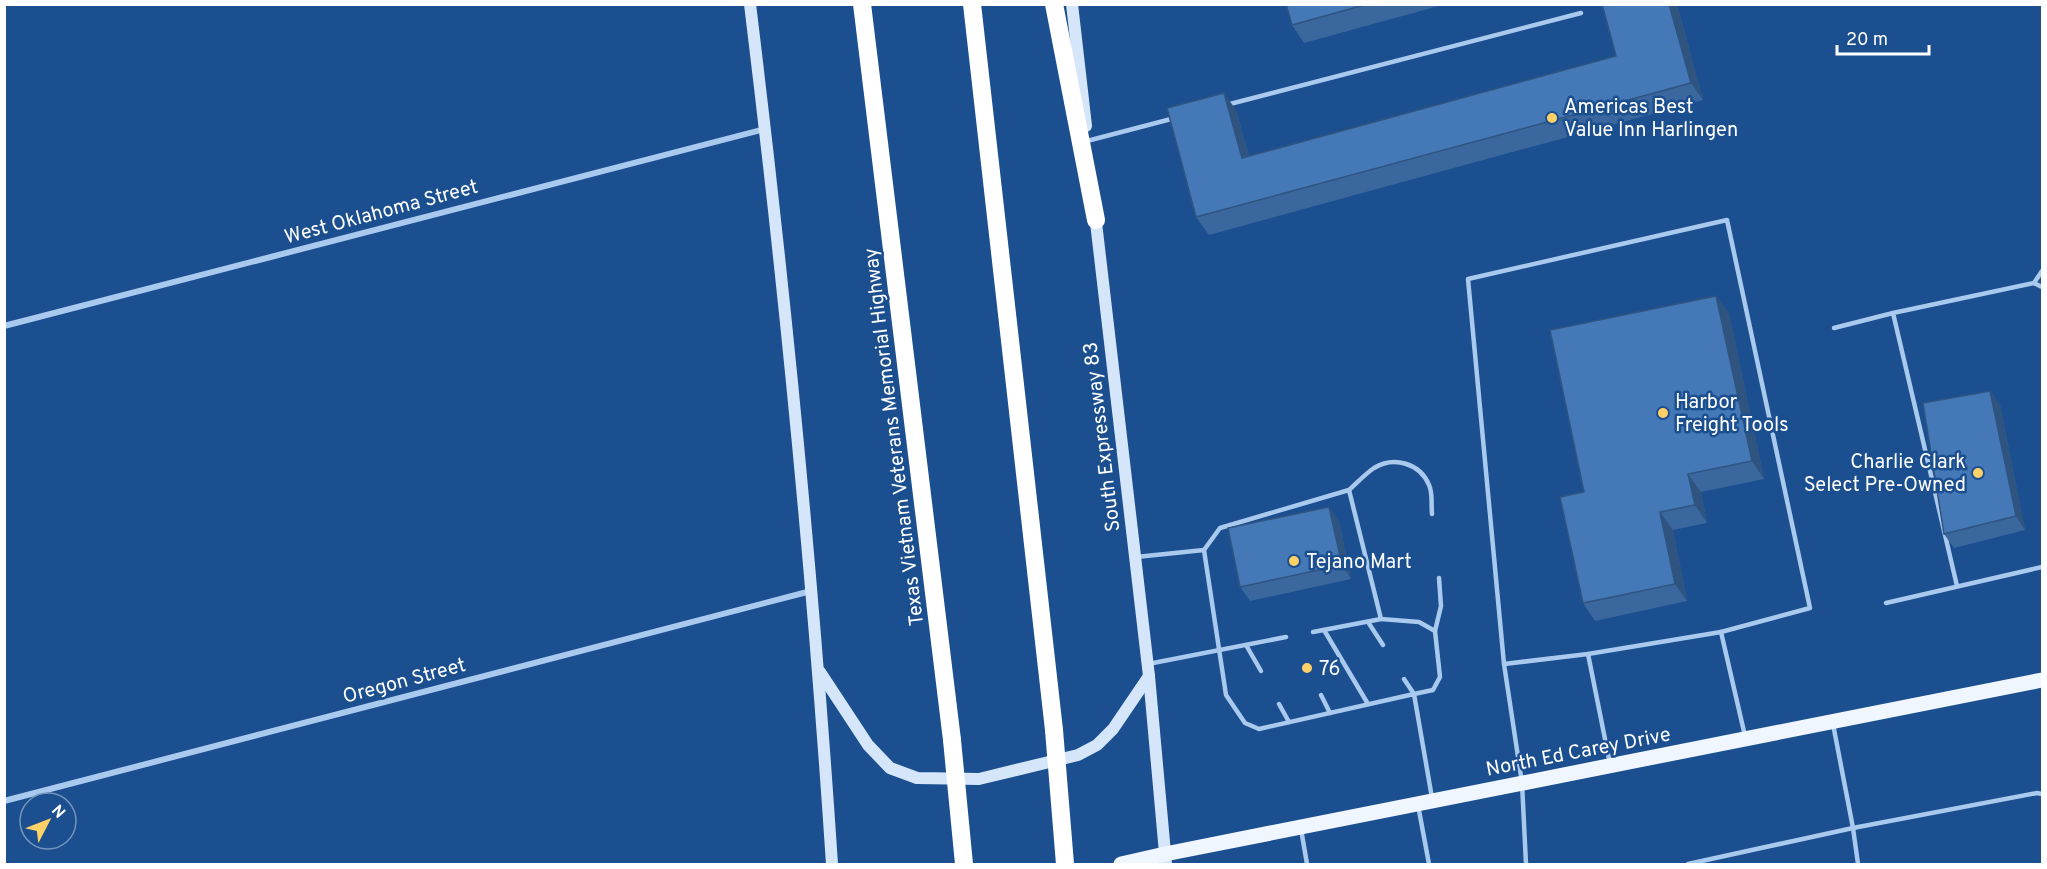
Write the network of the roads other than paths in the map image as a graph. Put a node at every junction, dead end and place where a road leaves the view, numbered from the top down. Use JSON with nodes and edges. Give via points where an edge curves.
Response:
{"nodes":[{"id":1,"x":750,"y":4,"type":"edge"},
{"id":2,"x":862,"y":4,"type":"edge"},
{"id":3,"x":972,"y":4,"type":"edge"},
{"id":4,"x":1054,"y":4,"type":"edge"},
{"id":5,"x":1072,"y":4,"type":"edge"},
{"id":6,"x":1581,"y":13,"type":"dead end"},
{"id":7,"x":1225,"y":105,"type":"edge"},
{"id":8,"x":1179,"y":117,"type":"edge"},
{"id":9,"x":765,"y":129,"type":"junction"},
{"id":10,"x":1087,"y":141,"type":"junction"},
{"id":11,"x":1096,"y":220,"type":"junction"},
{"id":12,"x":2043,"y":272,"type":"edge"},
{"id":13,"x":2034,"y":283,"type":"junction"},
{"id":14,"x":2043,"y":287,"type":"edge"},
{"id":15,"x":1893,"y":313,"type":"junction"},
{"id":16,"x":4,"y":326,"type":"edge"},
{"id":17,"x":1834,"y":328,"type":"dead end"},
{"id":18,"x":1349,"y":490,"type":"junction"},
{"id":19,"x":1432,"y":514,"type":"dead end"},
{"id":20,"x":1204,"y":550,"type":"junction"},
{"id":21,"x":1135,"y":557,"type":"junction"},
{"id":22,"x":2043,"y":567,"type":"edge"},
{"id":23,"x":1439,"y":579,"type":"dead end"},
{"id":24,"x":1957,"y":586,"type":"junction"},
{"id":25,"x":812,"y":591,"type":"junction"},
{"id":26,"x":1886,"y":603,"type":"dead end"},
{"id":27,"x":1381,"y":619,"type":"junction"},
{"id":28,"x":1368,"y":622,"type":"junction"},
{"id":29,"x":1324,"y":630,"type":"junction"},
{"id":30,"x":1435,"y":631,"type":"junction"},
{"id":31,"x":1313,"y":632,"type":"dead end"},
{"id":32,"x":1721,"y":632,"type":"junction"},
{"id":33,"x":1286,"y":637,"type":"dead end"},
{"id":34,"x":1246,"y":645,"type":"junction"},
{"id":35,"x":1383,"y":645,"type":"dead end"},
{"id":36,"x":1219,"y":650,"type":"junction"},
{"id":37,"x":1588,"y":654,"type":"junction"},
{"id":38,"x":1504,"y":664,"type":"junction"},
{"id":39,"x":1148,"y":670,"type":"junction"},
{"id":40,"x":819,"y":671,"type":"junction"},
{"id":41,"x":1261,"y":671,"type":"dead end"},
{"id":42,"x":1404,"y":679,"type":"dead end"},
{"id":43,"x":2043,"y":680,"type":"edge"},
{"id":44,"x":1414,"y":694,"type":"junction"},
{"id":45,"x":1321,"y":695,"type":"dead end"},
{"id":46,"x":1279,"y":704,"type":"dead end"},
{"id":47,"x":1368,"y":704,"type":"junction"},
{"id":48,"x":1330,"y":713,"type":"junction"},
{"id":49,"x":1832,"y":721,"type":"junction"},
{"id":50,"x":1289,"y":722,"type":"junction"},
{"id":51,"x":1746,"y":739,"type":"junction"},
{"id":52,"x":1610,"y":766,"type":"junction"},
{"id":53,"x":1522,"y":783,"type":"junction"},
{"id":54,"x":2043,"y":794,"type":"edge"},
{"id":55,"x":4,"y":801,"type":"edge"},
{"id":56,"x":1425,"y":802,"type":"junction"},
{"id":57,"x":1301,"y":827,"type":"junction"},
{"id":58,"x":1853,"y":828,"type":"junction"},
{"id":59,"x":1166,"y":859,"type":"edge"},
{"id":60,"x":832,"y":864,"type":"edge"},
{"id":61,"x":964,"y":864,"type":"edge"},
{"id":62,"x":1065,"y":864,"type":"edge"},
{"id":63,"x":1121,"y":864,"type":"edge"},
{"id":64,"x":1306,"y":864,"type":"edge"},
{"id":65,"x":1429,"y":864,"type":"edge"},
{"id":66,"x":1526,"y":864,"type":"edge"},
{"id":67,"x":1688,"y":864,"type":"edge"},
{"id":68,"x":1858,"y":864,"type":"edge"}],
"edges":[{"from":1,"to":9,"type":"main road"},
{"from":2,"to":61,"type":"highway","name":"Texas Vietnam Veterans Memorial Highway","bridge":true},
{"from":3,"to":62,"type":"highway","bridge":true,"via":[[1054,730]]},
{"from":4,"to":11,"type":"highway"},
{"from":5,"to":10,"type":"main road","name":"South Expressway 83"},
{"from":6,"to":7,"type":"lane"},
{"from":8,"to":10,"type":"lane"},
{"from":9,"to":16,"type":"street","name":"West Oklahoma Street"},
{"from":9,"to":25,"type":"main road"},
{"from":10,"to":11,"type":"main road","name":"South Expressway 83"},
{"from":11,"to":21,"type":"main road","name":"South Expressway 83"},
{"from":12,"to":13,"type":"lane"},
{"from":13,"to":14,"type":"lane"},
{"from":13,"to":15,"type":"lane"},
{"from":15,"to":17,"type":"lane"},
{"from":15,"to":24,"type":"lane"},
{"from":18,"to":19,"type":"lane","via":[[1374,468],[1390,461],[1408,464],[1430,486]]},
{"from":18,"to":20,"type":"lane","via":[[1220,528]]},
{"from":18,"to":27,"type":"lane"},
{"from":20,"to":21,"type":"lane"},
{"from":20,"to":36,"type":"lane"},
{"from":21,"to":39,"type":"main road","name":"South Expressway 83"},
{"from":22,"to":24,"type":"lane"},
{"from":23,"to":30,"type":"lane","via":[[1441,606]]},
{"from":24,"to":26,"type":"lane"},
{"from":25,"to":40,"type":"main road"},
{"from":25,"to":55,"type":"street","name":"Oregon Street"},
{"from":27,"to":28,"type":"lane"},
{"from":27,"to":30,"type":"lane","via":[[1419,622]]},
{"from":28,"to":29,"type":"lane"},
{"from":28,"to":35,"type":"lane"},
{"from":29,"to":31,"type":"lane"},
{"from":29,"to":47,"type":"lane"},
{"from":30,"to":44,"type":"lane","via":[[1440,676],[1433,690]]},
{"from":32,"to":37,"type":"lane"},
{"from":32,"to":38,"type":"lane","via":[[1810,608],[1727,220],[1468,279]]},
{"from":32,"to":51,"type":"lane"},
{"from":33,"to":34,"type":"lane"},
{"from":34,"to":36,"type":"lane"},
{"from":34,"to":41,"type":"lane"},
{"from":36,"to":39,"type":"lane"},
{"from":36,"to":50,"type":"lane","via":[[1226,695],[1245,723],[1259,729]]},
{"from":37,"to":38,"type":"lane"},
{"from":37,"to":52,"type":"lane"},
{"from":38,"to":53,"type":"lane"},
{"from":39,"to":40,"type":"main road","via":[[1113,729],[1097,745],[1078,755],[979,779],[917,778],[890,768],[868,745]]},
{"from":39,"to":59,"type":"main road","name":"South Expressway 83"},
{"from":40,"to":60,"type":"main road"},
{"from":42,"to":44,"type":"lane"},
{"from":43,"to":49,"type":"main road","name":"North Ed Carey Drive"},
{"from":44,"to":47,"type":"lane"},
{"from":44,"to":56,"type":"lane"},
{"from":45,"to":48,"type":"lane"},
{"from":46,"to":50,"type":"lane"},
{"from":47,"to":48,"type":"lane"},
{"from":48,"to":50,"type":"lane"},
{"from":49,"to":51,"type":"main road","name":"North Ed Carey Drive"},
{"from":49,"to":58,"type":"lane"},
{"from":51,"to":52,"type":"main road","name":"North Ed Carey Drive"},
{"from":52,"to":53,"type":"main road","name":"North Ed Carey Drive"},
{"from":53,"to":56,"type":"main road","name":"North Ed Carey Drive"},
{"from":53,"to":66,"type":"lane"},
{"from":54,"to":58,"type":"lane"},
{"from":56,"to":57,"type":"main road","name":"North Ed Carey Drive"},
{"from":56,"to":65,"type":"lane"},
{"from":57,"to":59,"type":"main road","name":"North Ed Carey Drive"},
{"from":57,"to":64,"type":"lane"},
{"from":58,"to":67,"type":"lane"},
{"from":58,"to":68,"type":"lane"},
{"from":59,"to":63,"type":"main road","name":"North Ed Carey Drive"}]}
